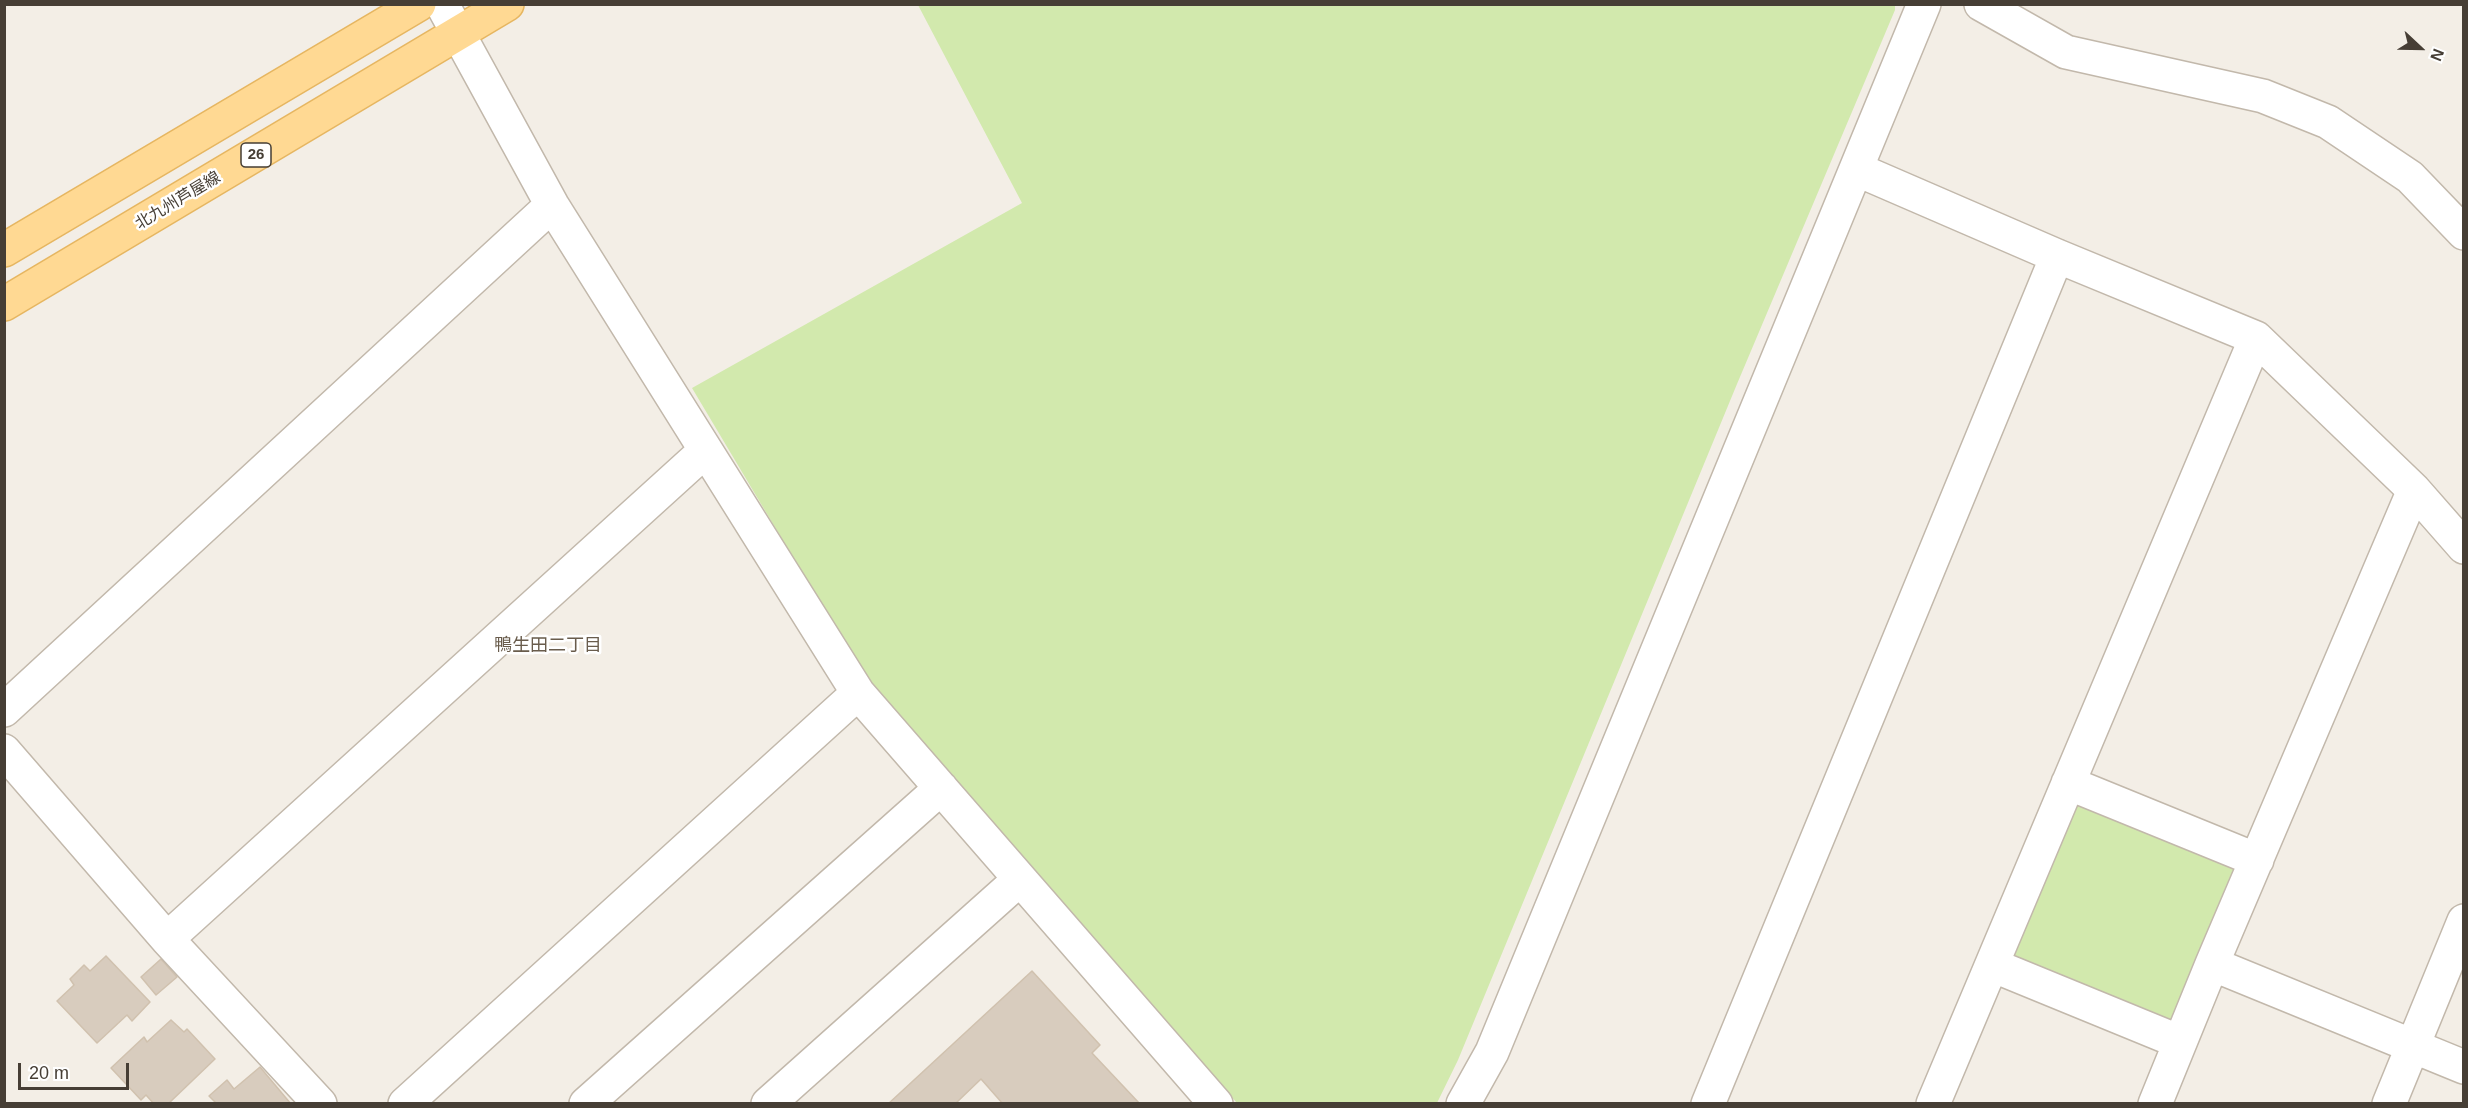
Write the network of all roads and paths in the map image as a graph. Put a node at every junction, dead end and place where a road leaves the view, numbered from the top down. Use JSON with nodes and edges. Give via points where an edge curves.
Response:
{"nodes":[{"id":1,"x":419,"y":4,"type":"edge"},
{"id":2,"x":442,"y":4,"type":"edge"},
{"id":3,"x":507,"y":4,"type":"edge"},
{"id":4,"x":1924,"y":4,"type":"edge"},
{"id":5,"x":1981,"y":4,"type":"edge"},
{"id":6,"x":459,"y":33,"type":"junction"},
{"id":7,"x":1856,"y":169,"type":"junction"},
{"id":8,"x":552,"y":205,"type":"junction"},
{"id":9,"x":2463,"y":233,"type":"edge"},
{"id":10,"x":4,"y":250,"type":"edge"},
{"id":11,"x":2057,"y":256,"type":"junction"},
{"id":12,"x":4,"y":304,"type":"edge"},
{"id":13,"x":2256,"y":338,"type":"junction"},
{"id":14,"x":705,"y":451,"type":"junction"},
{"id":15,"x":2414,"y":490,"type":"junction"},
{"id":16,"x":2463,"y":548,"type":"edge"},
{"id":17,"x":858,"y":693,"type":"junction"},
{"id":18,"x":4,"y":710,"type":"edge"},
{"id":19,"x":4,"y":751,"type":"edge"},
{"id":20,"x":2068,"y":783,"type":"junction"},
{"id":21,"x":941,"y":788,"type":"junction"},
{"id":22,"x":2257,"y":860,"type":"junction"},
{"id":23,"x":1020,"y":879,"type":"junction"},
{"id":24,"x":2463,"y":921,"type":"edge"},
{"id":25,"x":167,"y":939,"type":"junction"},
{"id":26,"x":2212,"y":964,"type":"junction"},
{"id":27,"x":1992,"y":965,"type":"junction"},
{"id":28,"x":2181,"y":1042,"type":"junction"},
{"id":29,"x":2413,"y":1046,"type":"junction"},
{"id":30,"x":2463,"y":1067,"type":"edge"},
{"id":31,"x":320,"y":1104,"type":"edge"},
{"id":32,"x":405,"y":1104,"type":"edge"},
{"id":33,"x":586,"y":1104,"type":"edge"},
{"id":34,"x":768,"y":1104,"type":"edge"},
{"id":35,"x":1216,"y":1104,"type":"edge"},
{"id":36,"x":1463,"y":1104,"type":"edge"},
{"id":37,"x":1708,"y":1104,"type":"edge"},
{"id":38,"x":1934,"y":1104,"type":"edge"},
{"id":39,"x":2155,"y":1104,"type":"edge"},
{"id":40,"x":2389,"y":1104,"type":"edge"}],
"edges":[{"from":1,"to":10,"type":"main road"},
{"from":2,"to":6,"type":"street"},
{"from":3,"to":6,"type":"main road","name":"北九州芦屋線","number":"26"},
{"from":4,"to":7,"type":"street"},
{"from":5,"to":9,"type":"street","via":[[2066,52],[2263,96],[2328,122],[2410,177]]},
{"from":6,"to":8,"type":"street"},
{"from":6,"to":12,"type":"main road","name":"北九州芦屋線","number":"26"},
{"from":7,"to":11,"type":"street"},
{"from":7,"to":36,"type":"street","via":[[1492,1052]]},
{"from":8,"to":14,"type":"street"},
{"from":8,"to":18,"type":"street"},
{"from":11,"to":13,"type":"street"},
{"from":11,"to":37,"type":"street"},
{"from":13,"to":15,"type":"street"},
{"from":13,"to":20,"type":"street"},
{"from":14,"to":17,"type":"street"},
{"from":14,"to":25,"type":"street"},
{"from":15,"to":16,"type":"street"},
{"from":15,"to":22,"type":"street"},
{"from":17,"to":21,"type":"street"},
{"from":17,"to":32,"type":"street"},
{"from":19,"to":25,"type":"street"},
{"from":20,"to":22,"type":"street"},
{"from":20,"to":27,"type":"street"},
{"from":21,"to":23,"type":"street"},
{"from":21,"to":33,"type":"street"},
{"from":22,"to":26,"type":"street"},
{"from":23,"to":34,"type":"street"},
{"from":23,"to":35,"type":"street"},
{"from":24,"to":29,"type":"street"},
{"from":25,"to":31,"type":"street"},
{"from":26,"to":28,"type":"street"},
{"from":26,"to":29,"type":"street"},
{"from":27,"to":28,"type":"street"},
{"from":27,"to":38,"type":"street"},
{"from":28,"to":39,"type":"street"},
{"from":29,"to":30,"type":"street"},
{"from":29,"to":40,"type":"street"}]}
